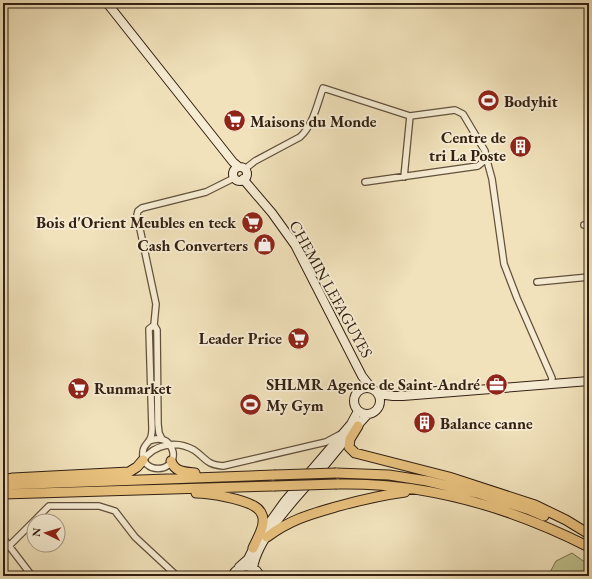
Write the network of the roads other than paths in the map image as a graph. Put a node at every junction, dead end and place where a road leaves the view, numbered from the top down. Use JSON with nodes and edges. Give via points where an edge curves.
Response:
{"nodes":[{"id":1,"x":107,"y":3,"type":"edge"},
{"id":2,"x":410,"y":116,"type":"junction"},
{"id":3,"x":486,"y":156,"type":"junction"},
{"id":4,"x":237,"y":170,"type":"junction"},
{"id":5,"x":404,"y":176,"type":"junction"},
{"id":6,"x":365,"y":182,"type":"dead end"},
{"id":7,"x":589,"y":277,"type":"edge"},
{"id":8,"x":537,"y":282,"type":"dead end"},
{"id":9,"x":154,"y":324,"type":"junction"},
{"id":10,"x":362,"y":376,"type":"junction"},
{"id":11,"x":589,"y":381,"type":"edge"},
{"id":12,"x":551,"y":384,"type":"junction"},
{"id":13,"x":361,"y":389,"type":"junction"},
{"id":14,"x":375,"y":392,"type":"junction"},
{"id":15,"x":393,"y":396,"type":"junction"},
{"id":16,"x":380,"y":405,"type":"junction"},
{"id":17,"x":358,"y":411,"type":"junction"},
{"id":18,"x":367,"y":415,"type":"junction"},
{"id":19,"x":358,"y":426,"type":"junction"},
{"id":20,"x":344,"y":433,"type":"junction"},
{"id":21,"x":162,"y":439,"type":"junction"},
{"id":22,"x":149,"y":441,"type":"junction"},
{"id":23,"x":170,"y":445,"type":"junction"},
{"id":24,"x":143,"y":460,"type":"junction"},
{"id":25,"x":171,"y":461,"type":"junction"},
{"id":26,"x":248,"y":476,"type":"junction"},
{"id":27,"x":3,"y":480,"type":"edge"},
{"id":28,"x":3,"y":485,"type":"edge"},
{"id":29,"x":420,"y":490,"type":"junction"},
{"id":30,"x":121,"y":491,"type":"junction"},
{"id":31,"x":3,"y":494,"type":"edge"},
{"id":32,"x":42,"y":513,"type":"edge"},
{"id":33,"x":26,"y":529,"type":"edge"},
{"id":34,"x":589,"y":536,"type":"edge"},
{"id":35,"x":267,"y":537,"type":"junction"},
{"id":36,"x":3,"y":538,"type":"edge"},
{"id":37,"x":9,"y":546,"type":"junction"},
{"id":38,"x":589,"y":547,"type":"edge"},
{"id":39,"x":253,"y":548,"type":"junction"},
{"id":40,"x":240,"y":568,"type":"junction"},
{"id":41,"x":253,"y":568,"type":"junction"},
{"id":42,"x":32,"y":576,"type":"edge"},
{"id":43,"x":177,"y":576,"type":"edge"},
{"id":44,"x":232,"y":576,"type":"edge"},
{"id":45,"x":260,"y":576,"type":"edge"}],
"edges":[{"from":1,"to":4,"type":"main road"},
{"from":2,"to":3,"type":"street","via":[[460,111]]},
{"from":2,"to":4,"type":"street","via":[[323,88],[310,124],[300,137]]},
{"from":2,"to":5,"type":"street"},
{"from":3,"to":5,"type":"street","via":[[478,166]]},
{"from":3,"to":12,"type":"street","via":[[492,179],[504,264],[552,378]]},
{"from":4,"to":9,"type":"street","via":[[206,192],[138,211],[137,219],[156,304]]},
{"from":4,"to":10,"type":"main road","name":"CHEMIN LEFAGUYES","via":[[240,180],[244,179],[295,245]]},
{"from":5,"to":6,"type":"street"},
{"from":7,"to":8,"type":"street"},
{"from":9,"to":21,"type":"street","via":[[157,330],[158,424]]},
{"from":9,"to":22,"type":"street","via":[[149,329],[152,429]]},
{"from":10,"to":13,"type":"main road","name":"CHEMIN LEFAGUYES"},
{"from":10,"to":14,"type":"main road","name":"CHEMIN LEFAGUYES"},
{"from":11,"to":12,"type":"main road"},
{"from":12,"to":15,"type":"main road"},
{"from":13,"to":14,"type":"main road","via":[[368,388]]},
{"from":13,"to":17,"type":"main road","via":[[354,399],[354,406]]},
{"from":14,"to":15,"type":"main road"},
{"from":14,"to":16,"type":"main road","via":[[380,399]]},
{"from":15,"to":16,"type":"main road"},
{"from":16,"to":18,"type":"main road","via":[[375,412]]},
{"from":17,"to":18,"type":"main road"},
{"from":17,"to":20,"type":"main road"},
{"from":18,"to":19,"type":"main road"},
{"from":19,"to":34,"type":"highway","via":[[349,443],[349,447],[355,453],[449,477],[535,505],[566,520]]},
{"from":19,"to":35,"type":"main road","via":[[291,504]]},
{"from":20,"to":23,"type":"street","via":[[326,442],[223,466],[212,465],[194,450]]},
{"from":20,"to":39,"type":"main road","via":[[279,508]]},
{"from":21,"to":22,"type":"street"},
{"from":21,"to":23,"type":"street"},
{"from":22,"to":24,"type":"street","via":[[143,448]]},
{"from":23,"to":24,"type":"street","via":[[155,448]]},
{"from":23,"to":25,"type":"street","via":[[173,453]]},
{"from":24,"to":25,"type":"street","via":[[150,467],[159,469]]},
{"from":24,"to":27,"type":"highway","via":[[129,472]]},
{"from":25,"to":26,"type":"highway","via":[[174,468],[184,472]]},
{"from":26,"to":28,"type":"highway"},
{"from":26,"to":34,"type":"highway","bridge":true,"via":[[336,473],[411,478],[477,493],[530,510]]},
{"from":29,"to":30,"type":"highway","bridge":true,"via":[[373,484],[337,484]]},
{"from":29,"to":35,"type":"highway","via":[[384,494],[304,516]]},
{"from":29,"to":38,"type":"highway","via":[[474,501],[521,516]]},
{"from":30,"to":31,"type":"highway"},
{"from":30,"to":39,"type":"highway","via":[[200,493],[250,505],[258,509],[264,523]]},
{"from":32,"to":43,"type":"street","via":[[49,506],[99,506],[115,511],[135,537]]},
{"from":33,"to":37,"type":"street"},
{"from":35,"to":41,"type":"main road"},
{"from":36,"to":37,"type":"street"},
{"from":37,"to":42,"type":"street"},
{"from":39,"to":40,"type":"main road"},
{"from":40,"to":41,"type":"main road"},
{"from":40,"to":44,"type":"main road"},
{"from":41,"to":45,"type":"main road"}]}
